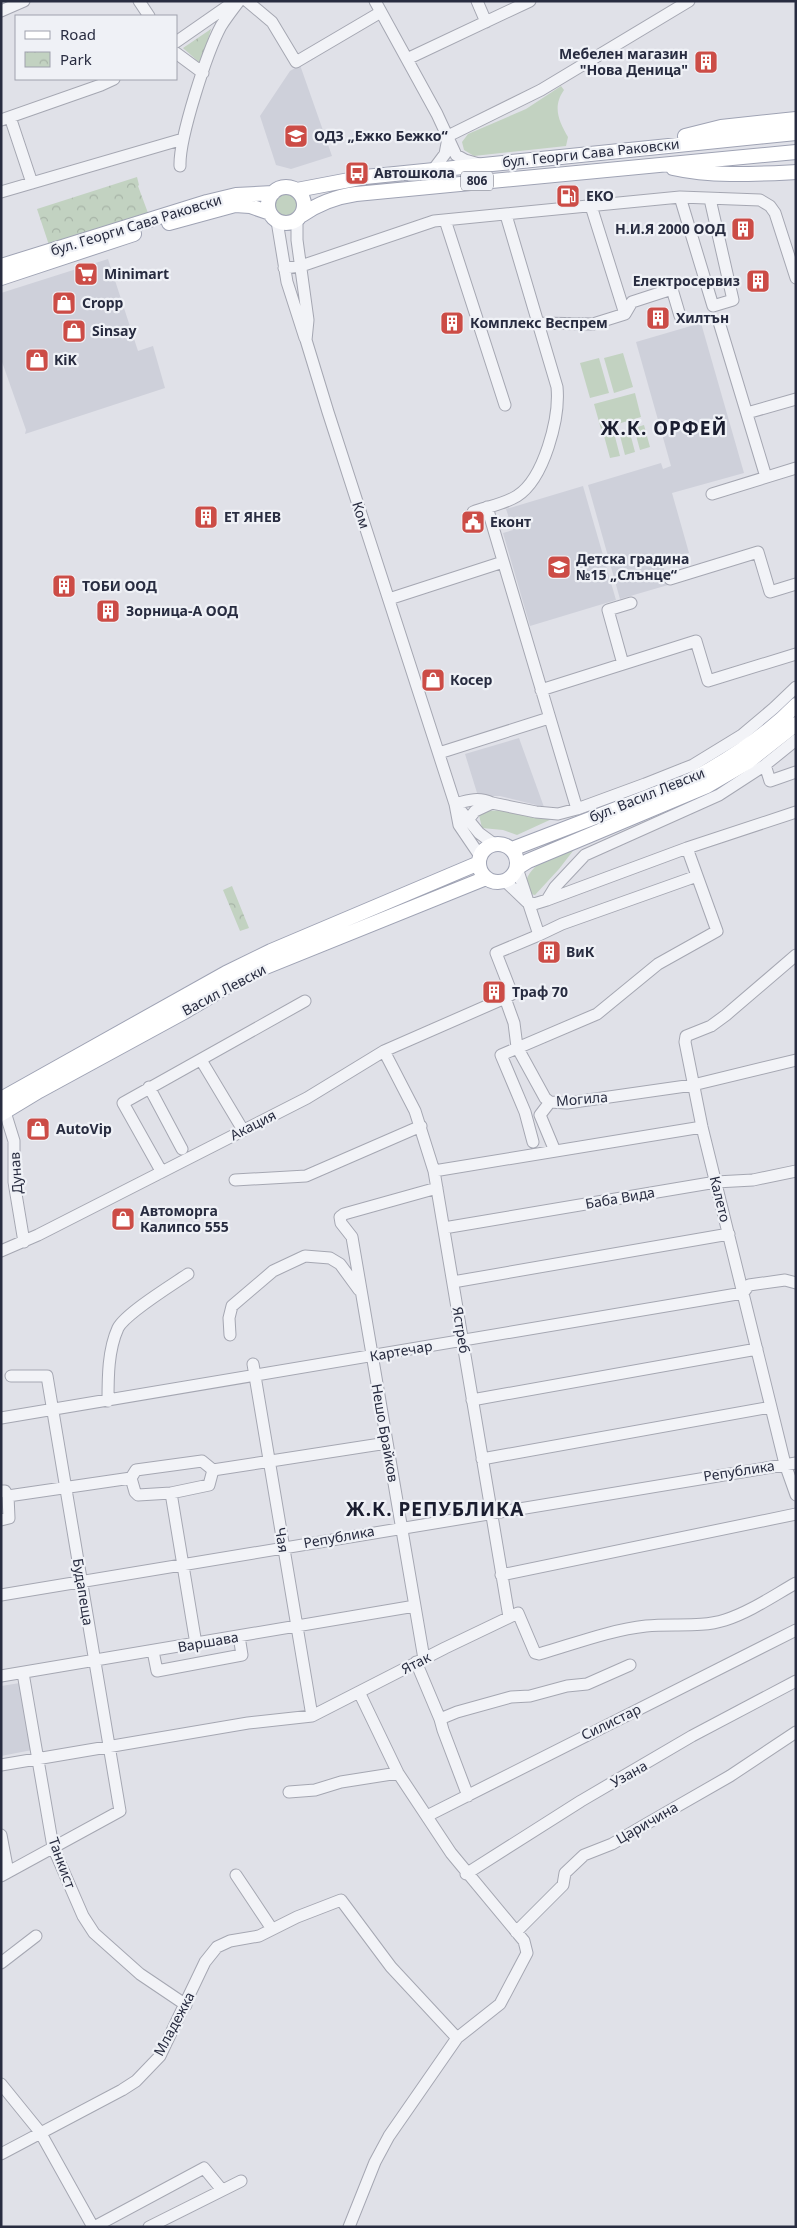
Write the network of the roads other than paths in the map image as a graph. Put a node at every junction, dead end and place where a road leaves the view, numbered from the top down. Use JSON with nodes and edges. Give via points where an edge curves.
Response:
{"nodes":[{"id":1,"x":24,"y":1,"type":"edge"},
{"id":2,"x":139,"y":1,"type":"edge"},
{"id":3,"x":237,"y":1,"type":"edge"},
{"id":4,"x":248,"y":1,"type":"edge"},
{"id":5,"x":375,"y":1,"type":"edge"},
{"id":6,"x":477,"y":1,"type":"edge"},
{"id":7,"x":530,"y":1,"type":"edge"},
{"id":8,"x":689,"y":1,"type":"edge"},
{"id":9,"x":1,"y":11,"type":"edge"},
{"id":10,"x":381,"y":12,"type":"junction"},
{"id":11,"x":148,"y":15,"type":"edge"},
{"id":12,"x":486,"y":22,"type":"junction"},
{"id":13,"x":178,"y":41,"type":"edge"},
{"id":14,"x":178,"y":54,"type":"edge"},
{"id":15,"x":407,"y":59,"type":"junction"},
{"id":16,"x":203,"y":73,"type":"junction"},
{"id":17,"x":100,"y":82,"type":"edge"},
{"id":18,"x":6,"y":118,"type":"edge"},
{"id":19,"x":796,"y":119,"type":"edge"},
{"id":20,"x":796,"y":133,"type":"edge"},
{"id":21,"x":448,"y":136,"type":"junction"},
{"id":22,"x":183,"y":139,"type":"junction"},
{"id":23,"x":661,"y":145,"type":"junction"},
{"id":24,"x":796,"y":152,"type":"edge"},
{"id":25,"x":479,"y":164,"type":"junction"},
{"id":26,"x":657,"y":165,"type":"junction"},
{"id":27,"x":180,"y":166,"type":"dead end"},
{"id":28,"x":433,"y":170,"type":"junction"},
{"id":29,"x":796,"y":172,"type":"edge"},
{"id":30,"x":32,"y":183,"type":"junction"},
{"id":31,"x":297,"y":190,"type":"junction"},
{"id":32,"x":1,"y":192,"type":"edge"},
{"id":33,"x":272,"y":193,"type":"junction"},
{"id":34,"x":680,"y":197,"type":"junction"},
{"id":35,"x":710,"y":199,"type":"junction"},
{"id":36,"x":590,"y":206,"type":"junction"},
{"id":37,"x":506,"y":214,"type":"junction"},
{"id":38,"x":273,"y":217,"type":"junction"},
{"id":39,"x":300,"y":218,"type":"junction"},
{"id":40,"x":445,"y":220,"type":"junction"},
{"id":41,"x":1,"y":266,"type":"edge"},
{"id":42,"x":301,"y":266,"type":"junction"},
{"id":43,"x":284,"y":268,"type":"junction"},
{"id":44,"x":1,"y":278,"type":"edge"},
{"id":45,"x":796,"y":278,"type":"edge"},
{"id":46,"x":625,"y":314,"type":"junction"},
{"id":47,"x":680,"y":316,"type":"dead end"},
{"id":48,"x":718,"y":322,"type":"dead end"},
{"id":49,"x":538,"y":323,"type":"junction"},
{"id":50,"x":306,"y":340,"type":"junction"},
{"id":51,"x":796,"y":399,"type":"edge"},
{"id":52,"x":504,"y":405,"type":"dead end"},
{"id":53,"x":747,"y":413,"type":"junction"},
{"id":54,"x":796,"y":468,"type":"edge"},
{"id":55,"x":766,"y":477,"type":"junction"},
{"id":56,"x":712,"y":494,"type":"dead end"},
{"id":57,"x":487,"y":507,"type":"junction"},
{"id":58,"x":473,"y":512,"type":"dead end"},
{"id":59,"x":503,"y":562,"type":"junction"},
{"id":60,"x":670,"y":579,"type":"dead end"},
{"id":61,"x":796,"y":584,"type":"edge"},
{"id":62,"x":389,"y":599,"type":"junction"},
{"id":63,"x":630,"y":603,"type":"dead end"},
{"id":64,"x":796,"y":654,"type":"edge"},
{"id":65,"x":624,"y":664,"type":"junction"},
{"id":66,"x":796,"y":686,"type":"edge"},
{"id":67,"x":541,"y":690,"type":"junction"},
{"id":68,"x":796,"y":705,"type":"edge"},
{"id":69,"x":549,"y":718,"type":"junction"},
{"id":70,"x":796,"y":724,"type":"edge"},
{"id":71,"x":796,"y":740,"type":"edge"},
{"id":72,"x":439,"y":753,"type":"junction"},
{"id":73,"x":765,"y":765,"type":"junction"},
{"id":74,"x":796,"y":772,"type":"edge"},
{"id":75,"x":492,"y":803,"type":"junction"},
{"id":76,"x":455,"y":804,"type":"junction"},
{"id":77,"x":577,"y":809,"type":"junction"},
{"id":78,"x":796,"y":812,"type":"edge"},
{"id":79,"x":468,"y":820,"type":"junction"},
{"id":80,"x":494,"y":844,"type":"junction"},
{"id":81,"x":687,"y":848,"type":"junction"},
{"id":82,"x":512,"y":849,"type":"junction"},
{"id":83,"x":479,"y":859,"type":"junction"},
{"id":84,"x":517,"y":868,"type":"junction"},
{"id":85,"x":697,"y":876,"type":"junction"},
{"id":86,"x":486,"y":878,"type":"junction"},
{"id":87,"x":505,"y":881,"type":"junction"},
{"id":88,"x":547,"y":900,"type":"junction"},
{"id":89,"x":527,"y":902,"type":"junction"},
{"id":90,"x":539,"y":935,"type":"junction"},
{"id":91,"x":796,"y":955,"type":"edge"},
{"id":92,"x":504,"y":998,"type":"junction"},
{"id":93,"x":305,"y":1001,"type":"dead end"},
{"id":94,"x":518,"y":1047,"type":"junction"},
{"id":95,"x":384,"y":1051,"type":"junction"},
{"id":96,"x":201,"y":1060,"type":"junction"},
{"id":97,"x":796,"y":1060,"type":"edge"},
{"id":98,"x":693,"y":1085,"type":"junction"},
{"id":99,"x":149,"y":1087,"type":"junction"},
{"id":100,"x":550,"y":1102,"type":"junction"},
{"id":101,"x":2,"y":1108,"type":"edge"},
{"id":102,"x":421,"y":1126,"type":"junction"},
{"id":103,"x":702,"y":1127,"type":"junction"},
{"id":104,"x":243,"y":1130,"type":"junction"},
{"id":105,"x":533,"y":1142,"type":"dead end"},
{"id":106,"x":182,"y":1149,"type":"dead end"},
{"id":107,"x":555,"y":1151,"type":"junction"},
{"id":108,"x":434,"y":1171,"type":"junction"},
{"id":109,"x":796,"y":1171,"type":"edge"},
{"id":110,"x":160,"y":1173,"type":"junction"},
{"id":111,"x":235,"y":1180,"type":"dead end"},
{"id":112,"x":716,"y":1182,"type":"junction"},
{"id":113,"x":437,"y":1188,"type":"junction"},
{"id":114,"x":444,"y":1228,"type":"junction"},
{"id":115,"x":729,"y":1234,"type":"junction"},
{"id":116,"x":24,"y":1242,"type":"junction"},
{"id":117,"x":1,"y":1251,"type":"edge"},
{"id":118,"x":188,"y":1274,"type":"dead end"},
{"id":119,"x":453,"y":1282,"type":"junction"},
{"id":120,"x":796,"y":1283,"type":"edge"},
{"id":121,"x":743,"y":1293,"type":"junction"},
{"id":122,"x":362,"y":1296,"type":"junction"},
{"id":123,"x":230,"y":1335,"type":"dead end"},
{"id":124,"x":462,"y":1340,"type":"junction"},
{"id":125,"x":757,"y":1349,"type":"junction"},
{"id":126,"x":372,"y":1356,"type":"junction"},
{"id":127,"x":254,"y":1370,"type":"junction"},
{"id":128,"x":11,"y":1376,"type":"dead end"},
{"id":129,"x":108,"y":1400,"type":"junction"},
{"id":130,"x":472,"y":1400,"type":"junction"},
{"id":131,"x":771,"y":1407,"type":"junction"},
{"id":132,"x":52,"y":1410,"type":"junction"},
{"id":133,"x":1,"y":1418,"type":"edge"},
{"id":134,"x":387,"y":1444,"type":"junction"},
{"id":135,"x":482,"y":1459,"type":"junction"},
{"id":136,"x":269,"y":1462,"type":"junction"},
{"id":137,"x":790,"y":1463,"type":"edge"},
{"id":138,"x":213,"y":1470,"type":"junction"},
{"id":139,"x":131,"y":1478,"type":"junction"},
{"id":140,"x":66,"y":1489,"type":"junction"},
{"id":141,"x":170,"y":1492,"type":"junction"},
{"id":142,"x":5,"y":1494,"type":"edge"},
{"id":143,"x":796,"y":1495,"type":"edge"},
{"id":144,"x":492,"y":1514,"type":"junction"},
{"id":145,"x":796,"y":1514,"type":"edge"},
{"id":146,"x":1,"y":1520,"type":"edge"},
{"id":147,"x":402,"y":1527,"type":"junction"},
{"id":148,"x":283,"y":1547,"type":"junction"},
{"id":149,"x":182,"y":1564,"type":"junction"},
{"id":150,"x":501,"y":1575,"type":"junction"},
{"id":151,"x":80,"y":1581,"type":"junction"},
{"id":152,"x":796,"y":1584,"type":"edge"},
{"id":153,"x":1,"y":1594,"type":"edge"},
{"id":154,"x":415,"y":1606,"type":"junction"},
{"id":155,"x":509,"y":1617,"type":"junction"},
{"id":156,"x":297,"y":1626,"type":"junction"},
{"id":157,"x":796,"y":1630,"type":"edge"},
{"id":158,"x":239,"y":1636,"type":"junction"},
{"id":159,"x":200,"y":1643,"type":"junction"},
{"id":160,"x":153,"y":1651,"type":"junction"},
{"id":161,"x":94,"y":1661,"type":"junction"},
{"id":162,"x":420,"y":1661,"type":"junction"},
{"id":163,"x":207,"y":1662,"type":"junction"},
{"id":164,"x":630,"y":1666,"type":"dead end"},
{"id":165,"x":23,"y":1673,"type":"junction"},
{"id":166,"x":1,"y":1676,"type":"edge"},
{"id":167,"x":796,"y":1681,"type":"edge"},
{"id":168,"x":359,"y":1692,"type":"junction"},
{"id":169,"x":312,"y":1716,"type":"junction"},
{"id":170,"x":440,"y":1719,"type":"junction"},
{"id":171,"x":796,"y":1732,"type":"edge"},
{"id":172,"x":108,"y":1747,"type":"junction"},
{"id":173,"x":38,"y":1759,"type":"junction"},
{"id":174,"x":1,"y":1765,"type":"edge"},
{"id":175,"x":398,"y":1773,"type":"junction"},
{"id":176,"x":289,"y":1792,"type":"dead end"},
{"id":177,"x":468,"y":1796,"type":"junction"},
{"id":178,"x":427,"y":1816,"type":"junction"},
{"id":179,"x":1,"y":1835,"type":"edge"},
{"id":180,"x":53,"y":1848,"type":"junction"},
{"id":181,"x":4,"y":1874,"type":"edge"},
{"id":182,"x":466,"y":1874,"type":"junction"},
{"id":183,"x":236,"y":1875,"type":"dead end"},
{"id":184,"x":272,"y":1929,"type":"junction"},
{"id":185,"x":36,"y":1936,"type":"dead end"},
{"id":186,"x":520,"y":1936,"type":"junction"},
{"id":187,"x":1,"y":1963,"type":"edge"},
{"id":188,"x":186,"y":2005,"type":"junction"},
{"id":189,"x":457,"y":2038,"type":"junction"},
{"id":190,"x":1,"y":2084,"type":"edge"},
{"id":191,"x":40,"y":2132,"type":"junction"},
{"id":192,"x":1,"y":2154,"type":"edge"},
{"id":193,"x":241,"y":2181,"type":"dead end"},
{"id":194,"x":222,"y":2190,"type":"junction"},
{"id":195,"x":93,"y":2227,"type":"edge"},
{"id":196,"x":149,"y":2227,"type":"edge"},
{"id":197,"x":349,"y":2227,"type":"edge"}],
"edges":[{"from":1,"to":9,"type":"street"},
{"from":2,"to":11,"type":"street"},
{"from":3,"to":13,"type":"street"},
{"from":3,"to":16,"type":"street","via":[[221,26]]},
{"from":4,"to":10,"type":"street","via":[[272,22],[296,62]]},
{"from":5,"to":10,"type":"street"},
{"from":6,"to":12,"type":"street"},
{"from":7,"to":12,"type":"street"},
{"from":8,"to":21,"type":"street","via":[[541,90]]},
{"from":10,"to":15,"type":"street"},
{"from":12,"to":15,"type":"street"},
{"from":14,"to":16,"type":"street"},
{"from":15,"to":21,"type":"street"},
{"from":16,"to":22,"type":"street"},
{"from":17,"to":18,"type":"street"},
{"from":18,"to":30,"type":"street"},
{"from":19,"to":23,"type":"main road","via":[[721,127]]},
{"from":20,"to":23,"type":"main road","name":"бул. Георги Сава Раковски","number":"806"},
{"from":21,"to":25,"type":"street","via":[[456,155]]},
{"from":21,"to":28,"type":"street","via":[[445,154]]},
{"from":22,"to":27,"type":"street"},
{"from":22,"to":30,"type":"street"},
{"from":23,"to":25,"type":"main road","name":"бул. Георги Сава Раковски","number":"806"},
{"from":24,"to":26,"type":"main road","name":"бул. Георги Сава Раковски","number":"806"},
{"from":25,"to":28,"type":"main road","name":"бул. Георги Сава Раковски","number":"806"},
{"from":26,"to":29,"type":"main road","via":[[686,171]]},
{"from":26,"to":39,"type":"main road","name":"бул. Георги Сава Раковски","number":"806","via":[[356,194],[313,207]]},
{"from":28,"to":31,"type":"main road","name":"бул. Георги Сава Раковски","number":"806","via":[[365,177]]},
{"from":30,"to":32,"type":"street"},
{"from":31,"to":33,"type":"main road","number":"806","via":[[287,186]]},
{"from":31,"to":39,"type":"main road","via":[[305,203]]},
{"from":33,"to":38,"type":"main road","via":[[268,202]]},
{"from":33,"to":41,"type":"main road","name":"бул. Георги Сава Раковски","number":"806","via":[[236,195],[207,202]]},
{"from":34,"to":35,"type":"street"},
{"from":34,"to":35,"type":"street","via":[[714,306],[733,300]]},
{"from":34,"to":36,"type":"street"},
{"from":35,"to":45,"type":"street","via":[[760,200],[770,206]]},
{"from":36,"to":37,"type":"street"},
{"from":36,"to":46,"type":"street"},
{"from":37,"to":40,"type":"street"},
{"from":37,"to":49,"type":"street"},
{"from":38,"to":39,"type":"main road","number":"806","via":[[286,224]]},
{"from":38,"to":43,"type":"street"},
{"from":38,"to":44,"type":"main road","name":"бул. Георги Сава Раковски","number":"806","via":[[243,205],[223,208]]},
{"from":39,"to":42,"type":"street","name":"Ком","via":[[297,240]]},
{"from":40,"to":42,"type":"street"},
{"from":40,"to":52,"type":"street"},
{"from":42,"to":43,"type":"street"},
{"from":42,"to":50,"type":"street","name":"Ком","via":[[308,320]]},
{"from":43,"to":50,"type":"street"},
{"from":46,"to":47,"type":"street","via":[[632,302],[672,289]]},
{"from":46,"to":49,"type":"street","via":[[593,324]]},
{"from":48,"to":53,"type":"street"},
{"from":49,"to":57,"type":"street","via":[[557,387],[558,414],[531,483],[517,496]]},
{"from":50,"to":62,"type":"street","name":"Ком"},
{"from":51,"to":53,"type":"street"},
{"from":53,"to":55,"type":"street"},
{"from":54,"to":55,"type":"street"},
{"from":55,"to":56,"type":"street"},
{"from":57,"to":58,"type":"street"},
{"from":57,"to":59,"type":"street"},
{"from":59,"to":62,"type":"street"},
{"from":59,"to":67,"type":"street"},
{"from":60,"to":61,"type":"street","via":[[758,552],[770,592]]},
{"from":62,"to":72,"type":"street","name":"Ком"},
{"from":63,"to":65,"type":"street","via":[[608,610]]},
{"from":64,"to":65,"type":"street","via":[[708,681],[696,641]]},
{"from":65,"to":67,"type":"street"},
{"from":66,"to":77,"type":"street","via":[[742,735],[698,762]]},
{"from":67,"to":69,"type":"street"},
{"from":68,"to":82,"type":"main road","name":"бул. Васил Левски","via":[[750,744],[689,781]]},
{"from":69,"to":72,"type":"street"},
{"from":69,"to":77,"type":"street"},
{"from":70,"to":84,"type":"main road","name":"бул. Васил Левски","via":[[748,762],[707,786]]},
{"from":71,"to":73,"type":"street"},
{"from":72,"to":76,"type":"street","name":"Ком"},
{"from":73,"to":74,"type":"street","via":[[770,781]]},
{"from":73,"to":88,"type":"street","via":[[696,806],[585,855]]},
{"from":75,"to":76,"type":"street","via":[[478,799]]},
{"from":75,"to":77,"type":"street","via":[[551,814]]},
{"from":75,"to":79,"type":"street","via":[[476,811]]},
{"from":76,"to":79,"type":"street"},
{"from":76,"to":83,"type":"street","name":"Ком","via":[[459,825]]},
{"from":78,"to":81,"type":"street"},
{"from":79,"to":80,"type":"street"},
{"from":80,"to":82,"type":"main road"},
{"from":80,"to":83,"type":"main road","via":[[486,848]]},
{"from":81,"to":85,"type":"street"},
{"from":81,"to":88,"type":"street"},
{"from":82,"to":84,"type":"main road"},
{"from":83,"to":86,"type":"main road"},
{"from":83,"to":101,"type":"main road","name":"Васил Левски","via":[[226,973]]},
{"from":84,"to":87,"type":"main road"},
{"from":84,"to":89,"type":"street"},
{"from":85,"to":90,"type":"street"},
{"from":85,"to":94,"type":"street","via":[[717,931],[658,964],[597,1014]]},
{"from":86,"to":87,"type":"main road"},
{"from":86,"to":101,"type":"main road","name":"Васил Левски","via":[[248,974],[39,1091]]},
{"from":87,"to":89,"type":"street"},
{"from":88,"to":89,"type":"street","via":[[534,904]]},
{"from":89,"to":90,"type":"street"},
{"from":90,"to":92,"type":"street","name":"Могила","via":[[496,953],[512,994]]},
{"from":91,"to":98,"type":"street","name":"Калето","via":[[726,1016],[686,1036]]},
{"from":92,"to":94,"type":"street","name":"Могила","via":[[514,1023]]},
{"from":92,"to":95,"type":"street","name":"Акация"},
{"from":93,"to":96,"type":"street"},
{"from":94,"to":100,"type":"street","name":"Могила"},
{"from":94,"to":105,"type":"street","via":[[501,1055],[525,1112]]},
{"from":95,"to":102,"type":"street","name":"Ястреб"},
{"from":95,"to":104,"type":"street","name":"Акация","via":[[307,1098]]},
{"from":96,"to":99,"type":"street"},
{"from":96,"to":104,"type":"street"},
{"from":97,"to":98,"type":"street","name":"Могила"},
{"from":98,"to":100,"type":"street","name":"Могила","via":[[567,1103]]},
{"from":98,"to":103,"type":"street","name":"Калето"},
{"from":99,"to":106,"type":"street"},
{"from":99,"to":110,"type":"street","via":[[123,1103]]},
{"from":100,"to":107,"type":"street","via":[[540,1115]]},
{"from":101,"to":116,"type":"street","name":"Дунав","via":[[14,1141],[14,1182]]},
{"from":102,"to":108,"type":"street","name":"Ястреб"},
{"from":102,"to":111,"type":"street","via":[[306,1176]]},
{"from":103,"to":107,"type":"street"},
{"from":103,"to":112,"type":"street","name":"Калето"},
{"from":104,"to":110,"type":"street","name":"Акация"},
{"from":107,"to":108,"type":"street"},
{"from":108,"to":113,"type":"street","name":"Ястреб"},
{"from":109,"to":112,"type":"street","name":"Баба Вида","via":[[753,1180]]},
{"from":110,"to":116,"type":"street","name":"Акация"},
{"from":112,"to":114,"type":"street","name":"Баба Вида"},
{"from":112,"to":115,"type":"street","name":"Калето"},
{"from":113,"to":114,"type":"street","name":"Ястреб"},
{"from":113,"to":122,"type":"street","name":"Нешо Брайков","via":[[340,1217],[352,1237]]},
{"from":114,"to":119,"type":"street","name":"Ястреб"},
{"from":115,"to":119,"type":"street"},
{"from":115,"to":121,"type":"street","name":"Калето"},
{"from":116,"to":117,"type":"street","name":"Акация"},
{"from":118,"to":129,"type":"street","via":[[119,1327],[112,1347]]},
{"from":119,"to":124,"type":"street","name":"Ястреб"},
{"from":120,"to":121,"type":"street","name":"Картечар","via":[[785,1280],[749,1285]]},
{"from":121,"to":124,"type":"street","name":"Картечар"},
{"from":121,"to":125,"type":"street","name":"Калето"},
{"from":122,"to":123,"type":"street","via":[[340,1264],[330,1258],[305,1256],[274,1271],[232,1306]]},
{"from":122,"to":126,"type":"street","name":"Нешо Брайков"},
{"from":124,"to":126,"type":"street","name":"Картечар"},
{"from":124,"to":130,"type":"street","name":"Ястреб"},
{"from":125,"to":130,"type":"street"},
{"from":125,"to":131,"type":"street","name":"Калето"},
{"from":126,"to":127,"type":"street","name":"Картечар"},
{"from":126,"to":134,"type":"street","name":"Нешо Брайков"},
{"from":127,"to":129,"type":"street","name":"Картечар"},
{"from":127,"to":136,"type":"street","name":"Чая"},
{"from":128,"to":132,"type":"street","name":"Будапеща","via":[[47,1376]]},
{"from":129,"to":132,"type":"street","name":"Картечар"},
{"from":130,"to":135,"type":"street","name":"Ястреб"},
{"from":131,"to":135,"type":"street"},
{"from":131,"to":137,"type":"street","name":"Калето"},
{"from":132,"to":133,"type":"street","name":"Картечар"},
{"from":132,"to":140,"type":"street","name":"Будапеща"},
{"from":134,"to":136,"type":"street"},
{"from":134,"to":147,"type":"street","name":"Нешо Брайков"},
{"from":135,"to":144,"type":"street","name":"Ястреб"},
{"from":136,"to":138,"type":"street"},
{"from":136,"to":148,"type":"street","name":"Чая"},
{"from":137,"to":143,"type":"street","name":"Калето"},
{"from":137,"to":144,"type":"street","name":"Република"},
{"from":138,"to":139,"type":"street","via":[[202,1461],[136,1470]]},
{"from":138,"to":141,"type":"street","via":[[209,1485]]},
{"from":139,"to":140,"type":"street"},
{"from":139,"to":141,"type":"street","via":[[138,1495]]},
{"from":140,"to":142,"type":"street"},
{"from":140,"to":151,"type":"street","name":"Будапеща"},
{"from":141,"to":149,"type":"street"},
{"from":142,"to":146,"type":"street","via":[[9,1518]]},
{"from":144,"to":147,"type":"street","name":"Република"},
{"from":144,"to":150,"type":"street","name":"Ястреб"},
{"from":145,"to":150,"type":"street"},
{"from":147,"to":148,"type":"street","name":"Република"},
{"from":147,"to":154,"type":"street","name":"Нешо Брайков"},
{"from":148,"to":149,"type":"street","name":"Република"},
{"from":148,"to":156,"type":"street","name":"Чая"},
{"from":149,"to":151,"type":"street","name":"Република"},
{"from":149,"to":159,"type":"street"},
{"from":150,"to":155,"type":"street","name":"Ястреб"},
{"from":151,"to":153,"type":"street","name":"Република"},
{"from":151,"to":161,"type":"street","name":"Будапеща"},
{"from":152,"to":155,"type":"street","via":[[723,1621],[622,1630],[539,1654],[535,1653],[518,1613]]},
{"from":154,"to":156,"type":"street","name":"Варшава"},
{"from":154,"to":162,"type":"street","name":"Нешо Брайков"},
{"from":155,"to":162,"type":"street","name":"Ятак"},
{"from":156,"to":158,"type":"street","name":"Варшава"},
{"from":156,"to":169,"type":"street","name":"Чая"},
{"from":157,"to":177,"type":"street","name":"Силистар"},
{"from":158,"to":159,"type":"street","name":"Варшава"},
{"from":158,"to":163,"type":"street","via":[[242,1655]]},
{"from":159,"to":160,"type":"street","name":"Варшава"},
{"from":159,"to":163,"type":"street"},
{"from":160,"to":161,"type":"street","name":"Варшава"},
{"from":160,"to":163,"type":"street","via":[[157,1671]]},
{"from":161,"to":165,"type":"street","name":"Варшава"},
{"from":161,"to":172,"type":"street","name":"Будапеща"},
{"from":162,"to":168,"type":"street","name":"Ятак"},
{"from":162,"to":170,"type":"street","name":"Нешо Брайков"},
{"from":164,"to":170,"type":"street","via":[[587,1684],[511,1698]]},
{"from":165,"to":166,"type":"street","name":"Варшава"},
{"from":165,"to":173,"type":"street","name":"Танкист"},
{"from":167,"to":182,"type":"street","name":"Узана","via":[[692,1736]]},
{"from":168,"to":169,"type":"street","name":"Ятак"},
{"from":168,"to":175,"type":"street"},
{"from":169,"to":172,"type":"street","name":"Ятак","via":[[248,1723]]},
{"from":170,"to":177,"type":"street","name":"Нешо Брайков"},
{"from":171,"to":186,"type":"street","name":"Царичина","via":[[730,1776],[612,1844],[584,1855],[565,1873],[563,1886]]},
{"from":172,"to":173,"type":"street","name":"Ятак"},
{"from":172,"to":180,"type":"street","name":"Будапеща","via":[[120,1811]]},
{"from":173,"to":174,"type":"street","name":"Ятак"},
{"from":173,"to":180,"type":"street","name":"Танкист"},
{"from":175,"to":176,"type":"street"},
{"from":175,"to":178,"type":"street"},
{"from":177,"to":178,"type":"street","name":"Силистар"},
{"from":178,"to":182,"type":"street"},
{"from":179,"to":181,"type":"street"},
{"from":180,"to":181,"type":"street"},
{"from":180,"to":188,"type":"street","name":"Танкист","via":[[83,1916],[94,1933],[140,1974]]},
{"from":182,"to":186,"type":"street"},
{"from":183,"to":184,"type":"street"},
{"from":184,"to":188,"type":"street","name":"Младежка","via":[[259,1936],[230,1941],[217,1947],[205,1962]]},
{"from":184,"to":189,"type":"street","name":"Младежка","via":[[341,1900],[396,1974]]},
{"from":185,"to":187,"type":"street"},
{"from":186,"to":189,"type":"street","via":[[527,1953],[500,2004]]},
{"from":188,"to":191,"type":"street","name":"Младежка","via":[[160,2056],[136,2081]]},
{"from":189,"to":197,"type":"street","via":[[382,2148]]},
{"from":190,"to":191,"type":"street"},
{"from":191,"to":192,"type":"street","name":"Младежка"},
{"from":191,"to":195,"type":"street"},
{"from":193,"to":194,"type":"street"},
{"from":194,"to":195,"type":"street","via":[[204,2168]]},
{"from":194,"to":196,"type":"street"}]}
